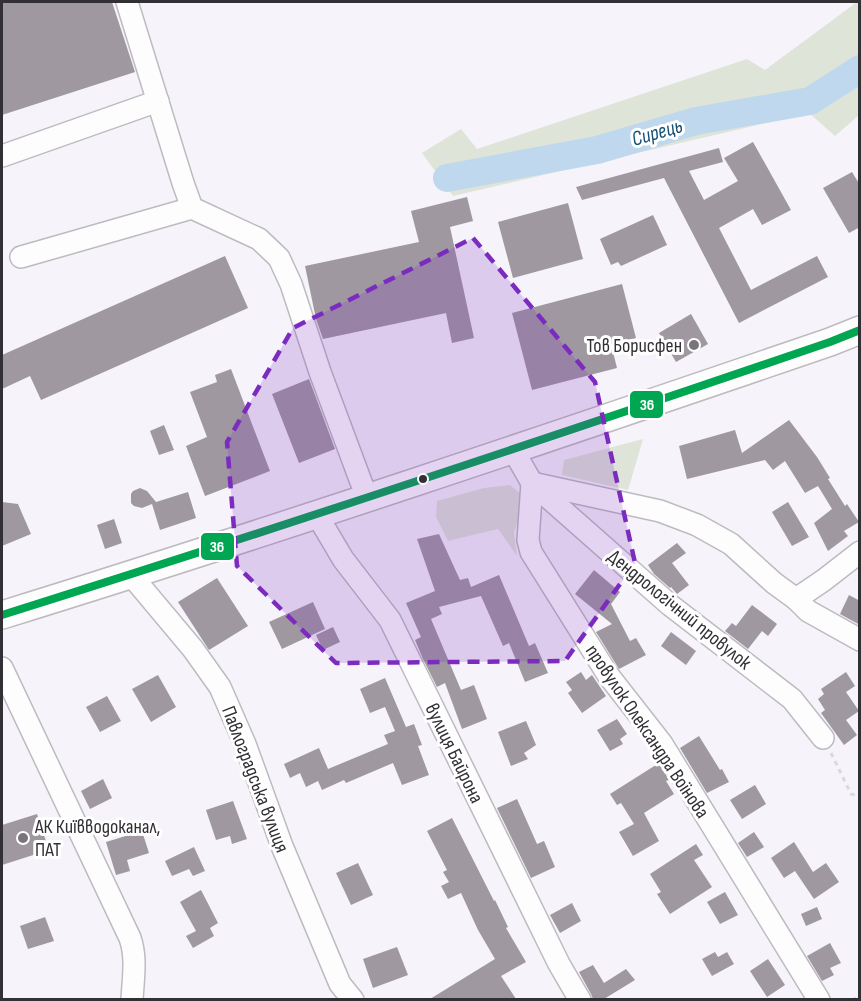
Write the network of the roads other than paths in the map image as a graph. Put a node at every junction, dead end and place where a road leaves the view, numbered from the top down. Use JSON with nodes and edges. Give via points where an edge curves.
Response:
{"nodes":[{"id":1,"x":127,"y":2,"type":"edge"},
{"id":2,"x":158,"y":101,"type":"junction"},
{"id":3,"x":2,"y":156,"type":"edge"},
{"id":4,"x":192,"y":208,"type":"junction"},
{"id":5,"x":21,"y":257,"type":"dead end"},
{"id":6,"x":860,"y":330,"type":"edge"},
{"id":7,"x":513,"y":450,"type":"junction"},
{"id":8,"x":532,"y":483,"type":"junction"},
{"id":9,"x":367,"y":498,"type":"junction"},
{"id":10,"x":317,"y":515,"type":"junction"},
{"id":11,"x":860,"y":552,"type":"edge"},
{"id":12,"x":131,"y":575,"type":"junction"},
{"id":13,"x":796,"y":599,"type":"junction"},
{"id":14,"x":2,"y":615,"type":"edge"},
{"id":15,"x":860,"y":640,"type":"edge"},
{"id":16,"x":2,"y":668,"type":"edge"},
{"id":17,"x":823,"y":738,"type":"road end"},
{"id":18,"x":132,"y":999,"type":"edge"},
{"id":19,"x":353,"y":999,"type":"edge"},
{"id":20,"x":580,"y":999,"type":"edge"},
{"id":21,"x":819,"y":999,"type":"edge"}],
"edges":[{"from":1,"to":2,"type":"street"},
{"from":2,"to":3,"type":"street"},
{"from":2,"to":4,"type":"street"},
{"from":4,"to":5,"type":"street"},
{"from":4,"to":9,"type":"street","via":[[259,239],[279,258]]},
{"from":6,"to":7,"type":"main road"},
{"from":7,"to":8,"type":"street","name":"Дендрологічний провулок"},
{"from":7,"to":9,"type":"main road"},
{"from":8,"to":13,"type":"street","via":[[660,511],[697,525],[730,544]]},
{"from":8,"to":17,"type":"street","name":"Дендрологічний провулок","via":[[670,605],[792,699]]},
{"from":8,"to":21,"type":"street","name":"провулок Олександра Воїнова","via":[[528,540],[531,552],[608,675],[662,744]]},
{"from":9,"to":10,"type":"main road"},
{"from":10,"to":12,"type":"main road"},
{"from":10,"to":20,"type":"street","name":"вулиця Байрона","via":[[343,559],[390,620]]},
{"from":11,"to":13,"type":"street"},
{"from":12,"to":14,"type":"main road"},
{"from":12,"to":19,"type":"street","name":"Павлоградська вулиця","via":[[220,687],[340,984]]},
{"from":13,"to":15,"type":"street","via":[[808,611]]},
{"from":16,"to":18,"type":"street","via":[[133,948]]}]}
